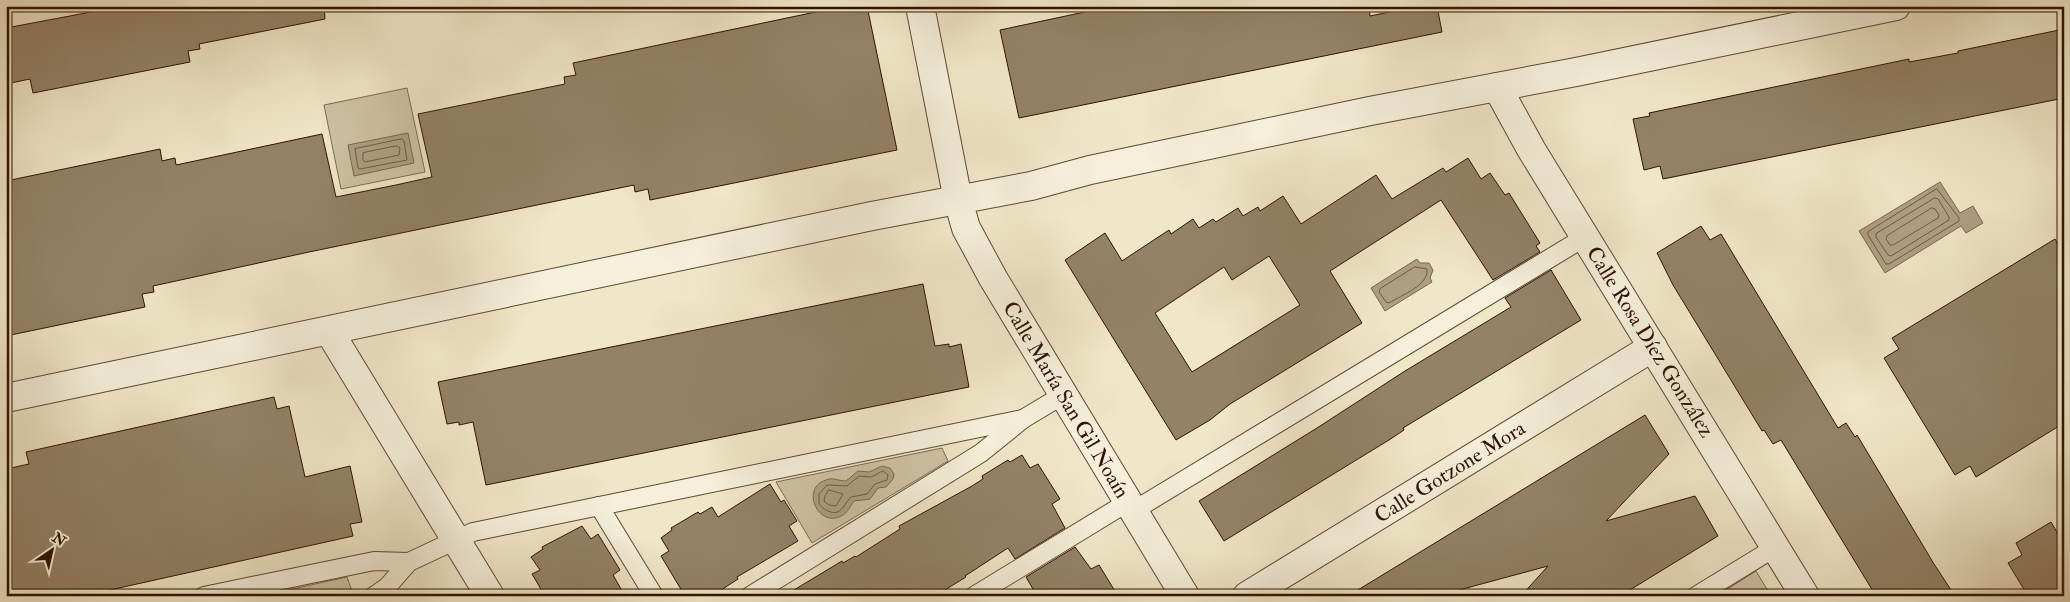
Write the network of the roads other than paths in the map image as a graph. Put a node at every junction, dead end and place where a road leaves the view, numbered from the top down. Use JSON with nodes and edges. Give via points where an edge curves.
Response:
{"nodes":[{"id":1,"x":920,"y":6,"type":"edge"},
{"id":2,"x":1896,"y":6,"type":"edge"},
{"id":3,"x":1498,"y":86,"type":"junction"},
{"id":4,"x":958,"y":200,"type":"junction"},
{"id":5,"x":1585,"y":237,"type":"junction"},
{"id":6,"x":329,"y":331,"type":"junction"},
{"id":7,"x":1653,"y":347,"type":"junction"},
{"id":8,"x":1063,"y":395,"type":"junction"},
{"id":9,"x":6,"y":398,"type":"edge"},
{"id":10,"x":1023,"y":419,"type":"junction"},
{"id":11,"x":600,"y":506,"type":"junction"},
{"id":12,"x":1130,"y":506,"type":"junction"},
{"id":13,"x":456,"y":540,"type":"junction"},
{"id":14,"x":1776,"y":547,"type":"junction"},
{"id":15,"x":409,"y":562,"type":"junction"},
{"id":16,"x":204,"y":596,"type":"edge"},
{"id":17,"x":374,"y":596,"type":"edge"},
{"id":18,"x":490,"y":596,"type":"edge"},
{"id":19,"x":654,"y":596,"type":"edge"},
{"id":20,"x":750,"y":596,"type":"edge"},
{"id":21,"x":974,"y":596,"type":"edge"},
{"id":22,"x":1184,"y":596,"type":"edge"},
{"id":23,"x":1247,"y":596,"type":"edge"},
{"id":24,"x":1696,"y":596,"type":"edge"},
{"id":25,"x":1805,"y":596,"type":"edge"}],
"edges":[{"from":1,"to":4,"type":"street","name":"Calle María San Gil Noaín"},
{"from":2,"to":3,"type":"street"},
{"from":3,"to":4,"type":"street","via":[[1370,110]]},
{"from":3,"to":5,"type":"street","name":"Calle Rosa Díez González","via":[[1531,149]]},
{"from":4,"to":6,"type":"street"},
{"from":4,"to":8,"type":"street","name":"Calle María San Gil Noaín","via":[[966,228],[979,254]]},
{"from":5,"to":7,"type":"street","name":"Calle Rosa Díez González"},
{"from":5,"to":12,"type":"lane"},
{"from":6,"to":9,"type":"street"},
{"from":6,"to":13,"type":"street"},
{"from":7,"to":14,"type":"street","name":"Calle Rosa Díez González"},
{"from":7,"to":23,"type":"street","name":"Calle Gotzone Mora"},
{"from":8,"to":10,"type":"lane"},
{"from":8,"to":12,"type":"street","name":"Calle María San Gil Noaín"},
{"from":10,"to":11,"type":"lane"},
{"from":10,"to":20,"type":"lane","via":[[981,453]]},
{"from":11,"to":13,"type":"lane","via":[[473,532]]},
{"from":11,"to":19,"type":"lane"},
{"from":12,"to":21,"type":"lane"},
{"from":12,"to":22,"type":"street","name":"Calle María San Gil Noaín"},
{"from":13,"to":15,"type":"lane"},
{"from":13,"to":18,"type":"street"},
{"from":14,"to":24,"type":"lane"},
{"from":14,"to":25,"type":"street","name":"Calle Rosa Díez González"},
{"from":15,"to":16,"type":"lane","via":[[374,561]]},
{"from":15,"to":17,"type":"lane","via":[[387,587]]}]}
